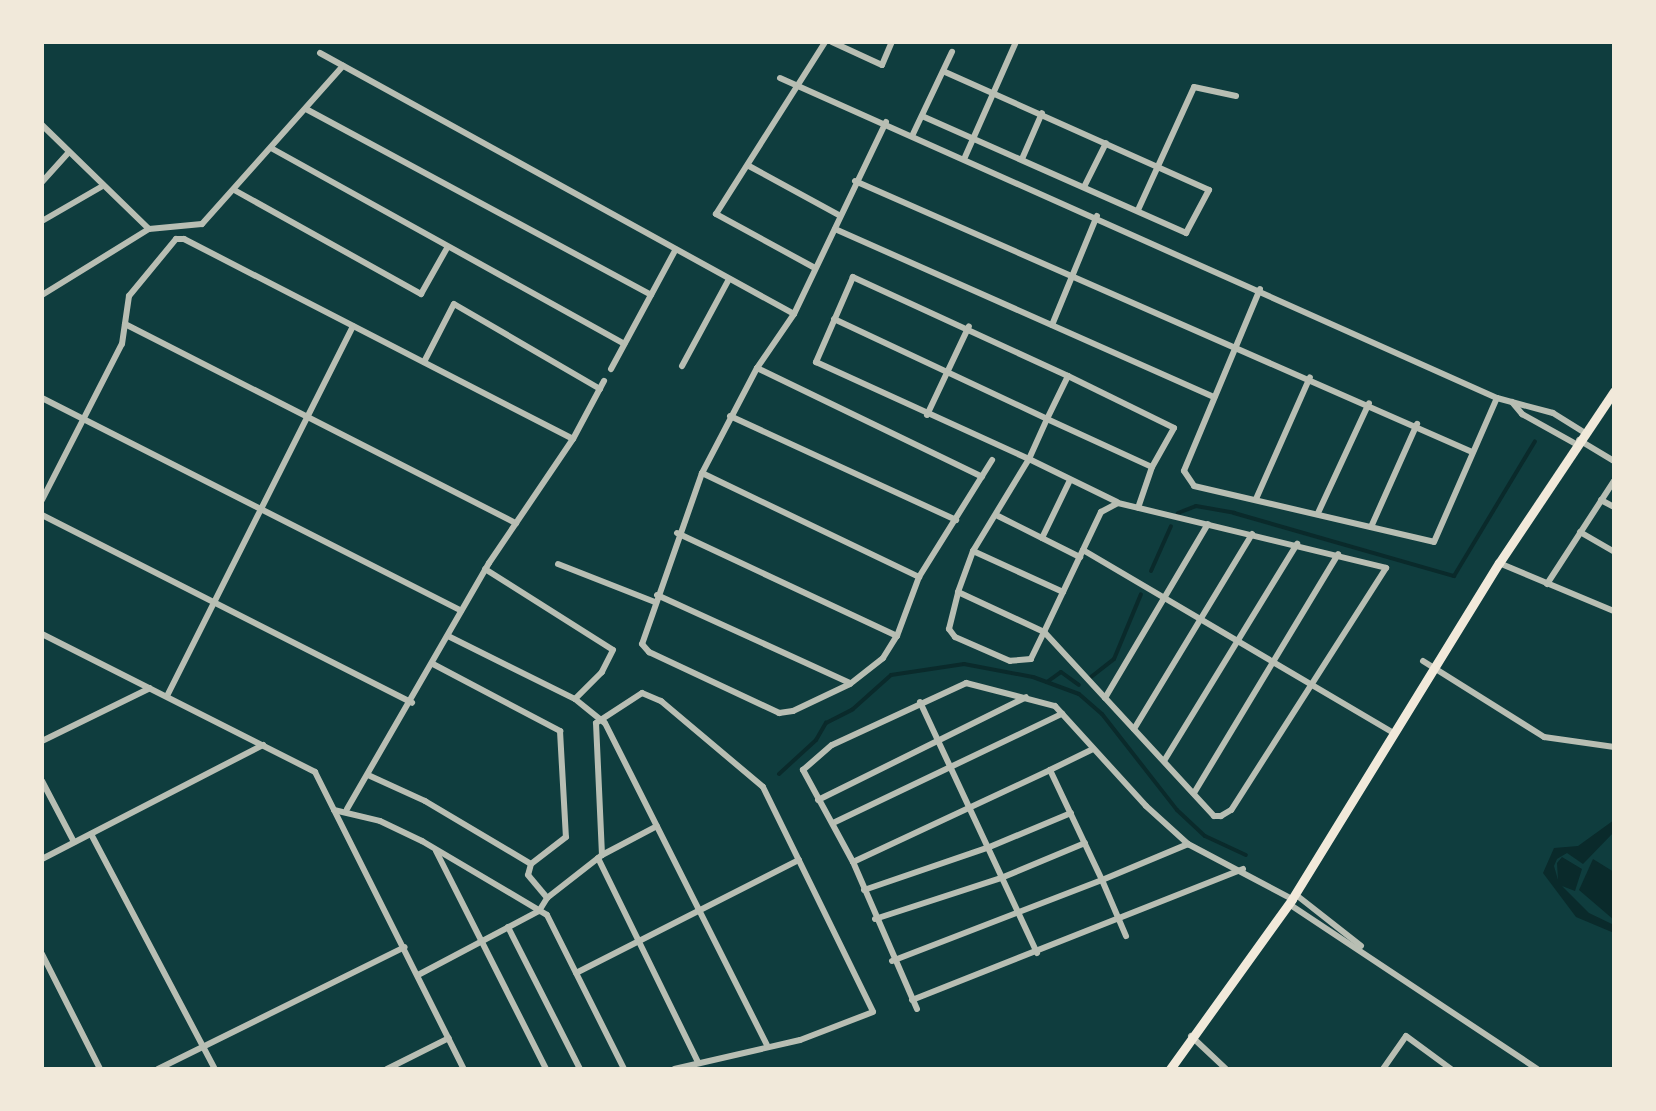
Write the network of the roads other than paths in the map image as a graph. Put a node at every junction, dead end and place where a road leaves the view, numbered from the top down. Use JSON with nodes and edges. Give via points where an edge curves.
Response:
{"nodes":[{"id":1,"x":825,"y":42,"type":"edge"},
{"id":2,"x":832,"y":42,"type":"edge"},
{"id":3,"x":892,"y":42,"type":"edge"},
{"id":4,"x":1016,"y":42,"type":"edge"},
{"id":5,"x":952,"y":52,"type":"dead end"},
{"id":6,"x":320,"y":53,"type":"dead end"},
{"id":7,"x":343,"y":66,"type":"junction"},
{"id":8,"x":943,"y":71,"type":"junction"},
{"id":9,"x":780,"y":78,"type":"dead end"},
{"id":10,"x":795,"y":88,"type":"junction"},
{"id":11,"x":993,"y":90,"type":"junction"},
{"id":12,"x":1236,"y":96,"type":"dead end"},
{"id":13,"x":306,"y":109,"type":"junction"},
{"id":14,"x":1042,"y":113,"type":"junction"},
{"id":15,"x":922,"y":116,"type":"junction"},
{"id":16,"x":886,"y":122,"type":"junction"},
{"id":17,"x":42,"y":125,"type":"edge"},
{"id":18,"x":913,"y":134,"type":"junction"},
{"id":19,"x":973,"y":138,"type":"junction"},
{"id":20,"x":1106,"y":143,"type":"junction"},
{"id":21,"x":271,"y":148,"type":"junction"},
{"id":22,"x":68,"y":153,"type":"junction"},
{"id":23,"x":965,"y":157,"type":"junction"},
{"id":24,"x":1022,"y":159,"type":"junction"},
{"id":25,"x":749,"y":166,"type":"junction"},
{"id":26,"x":1160,"y":168,"type":"junction"},
{"id":27,"x":855,"y":181,"type":"junction"},
{"id":28,"x":42,"y":182,"type":"edge"},
{"id":29,"x":101,"y":187,"type":"junction"},
{"id":30,"x":1084,"y":187,"type":"junction"},
{"id":31,"x":236,"y":191,"type":"junction"},
{"id":32,"x":1138,"y":210,"type":"junction"},
{"id":33,"x":839,"y":215,"type":"junction"},
{"id":34,"x":1097,"y":216,"type":"junction"},
{"id":35,"x":42,"y":221,"type":"edge"},
{"id":36,"x":149,"y":229,"type":"junction"},
{"id":37,"x":835,"y":229,"type":"junction"},
{"id":38,"x":447,"y":248,"type":"junction"},
{"id":39,"x":676,"y":249,"type":"junction"},
{"id":40,"x":815,"y":268,"type":"junction"},
{"id":41,"x":1073,"y":275,"type":"junction"},
{"id":42,"x":729,"y":279,"type":"junction"},
{"id":43,"x":1260,"y":289,"type":"junction"},
{"id":44,"x":42,"y":295,"type":"edge"},
{"id":45,"x":651,"y":295,"type":"junction"},
{"id":46,"x":794,"y":314,"type":"junction"},
{"id":47,"x":834,"y":319,"type":"junction"},
{"id":48,"x":125,"y":324,"type":"junction"},
{"id":49,"x":1052,"y":325,"type":"junction"},
{"id":50,"x":353,"y":326,"type":"junction"},
{"id":51,"x":969,"y":326,"type":"junction"},
{"id":52,"x":624,"y":344,"type":"junction"},
{"id":53,"x":1239,"y":347,"type":"junction"},
{"id":54,"x":424,"y":362,"type":"junction"},
{"id":55,"x":682,"y":366,"type":"dead end"},
{"id":56,"x":757,"y":368,"type":"junction"},
{"id":57,"x":611,"y":369,"type":"dead end"},
{"id":58,"x":946,"y":374,"type":"junction"},
{"id":59,"x":1068,"y":376,"type":"junction"},
{"id":60,"x":1310,"y":377,"type":"junction"},
{"id":61,"x":604,"y":381,"type":"dead end"},
{"id":62,"x":600,"y":389,"type":"junction"},
{"id":63,"x":1614,"y":391,"type":"edge"},
{"id":64,"x":1215,"y":397,"type":"junction"},
{"id":65,"x":42,"y":398,"type":"edge"},
{"id":66,"x":1497,"y":398,"type":"junction"},
{"id":67,"x":1512,"y":402,"type":"junction"},
{"id":68,"x":1369,"y":403,"type":"junction"},
{"id":69,"x":927,"y":415,"type":"junction"},
{"id":70,"x":730,"y":416,"type":"junction"},
{"id":71,"x":307,"y":417,"type":"junction"},
{"id":72,"x":83,"y":419,"type":"junction"},
{"id":73,"x":1047,"y":419,"type":"junction"},
{"id":74,"x":1417,"y":424,"type":"junction"},
{"id":75,"x":1579,"y":438,"type":"junction"},
{"id":76,"x":573,"y":439,"type":"junction"},
{"id":77,"x":1472,"y":452,"type":"junction"},
{"id":78,"x":1029,"y":459,"type":"junction"},
{"id":79,"x":992,"y":460,"type":"dead end"},
{"id":80,"x":1614,"y":461,"type":"edge"},
{"id":81,"x":1152,"y":467,"type":"junction"},
{"id":82,"x":702,"y":473,"type":"junction"},
{"id":83,"x":982,"y":477,"type":"junction"},
{"id":84,"x":1070,"y":480,"type":"junction"},
{"id":85,"x":1614,"y":481,"type":"edge"},
{"id":86,"x":1256,"y":499,"type":"junction"},
{"id":87,"x":42,"y":500,"type":"edge"},
{"id":88,"x":1601,"y":500,"type":"junction"},
{"id":89,"x":1118,"y":503,"type":"junction"},
{"id":90,"x":1614,"y":507,"type":"edge"},
{"id":91,"x":1138,"y":508,"type":"junction"},
{"id":92,"x":261,"y":509,"type":"junction"},
{"id":93,"x":1318,"y":513,"type":"junction"},
{"id":94,"x":42,"y":515,"type":"edge"},
{"id":95,"x":998,"y":516,"type":"junction"},
{"id":96,"x":956,"y":520,"type":"junction"},
{"id":97,"x":516,"y":523,"type":"junction"},
{"id":98,"x":1208,"y":524,"type":"junction"},
{"id":99,"x":1371,"y":527,"type":"junction"},
{"id":100,"x":1580,"y":532,"type":"junction"},
{"id":101,"x":677,"y":533,"type":"junction"},
{"id":102,"x":1252,"y":534,"type":"junction"},
{"id":103,"x":1042,"y":538,"type":"junction"},
{"id":104,"x":1297,"y":544,"type":"junction"},
{"id":105,"x":973,"y":551,"type":"junction"},
{"id":106,"x":1614,"y":552,"type":"edge"},
{"id":107,"x":1082,"y":554,"type":"junction"},
{"id":108,"x":1338,"y":554,"type":"junction"},
{"id":109,"x":1499,"y":563,"type":"junction"},
{"id":110,"x":558,"y":564,"type":"dead end"},
{"id":111,"x":485,"y":569,"type":"junction"},
{"id":112,"x":919,"y":577,"type":"junction"},
{"id":113,"x":1547,"y":584,"type":"junction"},
{"id":114,"x":958,"y":592,"type":"junction"},
{"id":115,"x":1063,"y":592,"type":"junction"},
{"id":116,"x":1163,"y":598,"type":"junction"},
{"id":117,"x":656,"y":599,"type":"junction"},
{"id":118,"x":214,"y":602,"type":"junction"},
{"id":119,"x":461,"y":611,"type":"junction"},
{"id":120,"x":1614,"y":611,"type":"edge"},
{"id":121,"x":1204,"y":621,"type":"junction"},
{"id":122,"x":1044,"y":632,"type":"junction"},
{"id":123,"x":42,"y":634,"type":"edge"},
{"id":124,"x":448,"y":636,"type":"junction"},
{"id":125,"x":897,"y":636,"type":"junction"},
{"id":126,"x":1238,"y":641,"type":"junction"},
{"id":127,"x":1423,"y":661,"type":"dead end"},
{"id":128,"x":1276,"y":663,"type":"junction"},
{"id":129,"x":433,"y":664,"type":"junction"},
{"id":130,"x":1435,"y":668,"type":"junction"},
{"id":131,"x":1312,"y":682,"type":"junction"},
{"id":132,"x":850,"y":684,"type":"junction"},
{"id":133,"x":150,"y":688,"type":"junction"},
{"id":134,"x":167,"y":696,"type":"junction"},
{"id":135,"x":1026,"y":697,"type":"junction"},
{"id":136,"x":1105,"y":698,"type":"junction"},
{"id":137,"x":575,"y":699,"type":"junction"},
{"id":138,"x":920,"y":702,"type":"junction"},
{"id":139,"x":412,"y":703,"type":"junction"},
{"id":140,"x":1062,"y":714,"type":"junction"},
{"id":141,"x":601,"y":718,"type":"junction"},
{"id":142,"x":1134,"y":729,"type":"junction"},
{"id":143,"x":1395,"y":734,"type":"junction"},
{"id":144,"x":937,"y":740,"type":"junction"},
{"id":145,"x":42,"y":741,"type":"edge"},
{"id":146,"x":263,"y":745,"type":"junction"},
{"id":147,"x":1614,"y":747,"type":"edge"},
{"id":148,"x":1093,"y":749,"type":"junction"},
{"id":149,"x":1164,"y":761,"type":"junction"},
{"id":150,"x":950,"y":766,"type":"junction"},
{"id":151,"x":1050,"y":770,"type":"junction"},
{"id":152,"x":368,"y":775,"type":"junction"},
{"id":153,"x":42,"y":781,"type":"edge"},
{"id":154,"x":1194,"y":793,"type":"junction"},
{"id":155,"x":818,"y":800,"type":"junction"},
{"id":156,"x":967,"y":805,"type":"junction"},
{"id":157,"x":347,"y":809,"type":"junction"},
{"id":158,"x":334,"y":810,"type":"junction"},
{"id":159,"x":1071,"y":813,"type":"junction"},
{"id":160,"x":833,"y":823,"type":"junction"},
{"id":161,"x":657,"y":826,"type":"junction"},
{"id":162,"x":91,"y":834,"type":"junction"},
{"id":163,"x":74,"y":842,"type":"junction"},
{"id":164,"x":1085,"y":843,"type":"junction"},
{"id":165,"x":1188,"y":844,"type":"junction"},
{"id":166,"x":987,"y":848,"type":"junction"},
{"id":167,"x":435,"y":849,"type":"junction"},
{"id":168,"x":600,"y":857,"type":"junction"},
{"id":169,"x":42,"y":859,"type":"edge"},
{"id":170,"x":799,"y":860,"type":"junction"},
{"id":171,"x":853,"y":862,"type":"junction"},
{"id":172,"x":531,"y":864,"type":"junction"},
{"id":173,"x":1243,"y":869,"type":"junction"},
{"id":174,"x":1001,"y":878,"type":"junction"},
{"id":175,"x":1102,"y":880,"type":"junction"},
{"id":176,"x":864,"y":890,"type":"junction"},
{"id":177,"x":547,"y":898,"type":"junction"},
{"id":178,"x":1292,"y":899,"type":"junction"},
{"id":179,"x":539,"y":911,"type":"junction"},
{"id":180,"x":701,"y":911,"type":"junction"},
{"id":181,"x":1020,"y":916,"type":"junction"},
{"id":182,"x":875,"y":919,"type":"junction"},
{"id":183,"x":1119,"y":921,"type":"junction"},
{"id":184,"x":508,"y":927,"type":"junction"},
{"id":185,"x":1126,"y":936,"type":"dead end"},
{"id":186,"x":483,"y":940,"type":"junction"},
{"id":187,"x":640,"y":941,"type":"junction"},
{"id":188,"x":405,"y":947,"type":"junction"},
{"id":189,"x":1037,"y":953,"type":"junction"},
{"id":190,"x":42,"y":954,"type":"edge"},
{"id":191,"x":892,"y":961,"type":"junction"},
{"id":192,"x":576,"y":973,"type":"junction"},
{"id":193,"x":418,"y":975,"type":"junction"},
{"id":194,"x":912,"y":1000,"type":"junction"},
{"id":195,"x":917,"y":1009,"type":"dead end"},
{"id":196,"x":1190,"y":1035,"type":"junction"},
{"id":197,"x":449,"y":1038,"type":"junction"},
{"id":198,"x":767,"y":1045,"type":"junction"},
{"id":199,"x":204,"y":1046,"type":"junction"},
{"id":200,"x":698,"y":1062,"type":"junction"},
{"id":201,"x":100,"y":1069,"type":"edge"},
{"id":202,"x":158,"y":1069,"type":"edge"},
{"id":203,"x":215,"y":1069,"type":"edge"},
{"id":204,"x":387,"y":1069,"type":"edge"},
{"id":205,"x":464,"y":1069,"type":"edge"},
{"id":206,"x":546,"y":1069,"type":"edge"},
{"id":207,"x":580,"y":1069,"type":"edge"},
{"id":208,"x":624,"y":1069,"type":"edge"},
{"id":209,"x":674,"y":1069,"type":"edge"},
{"id":210,"x":1170,"y":1069,"type":"edge"},
{"id":211,"x":1226,"y":1069,"type":"edge"},
{"id":212,"x":1383,"y":1069,"type":"edge"},
{"id":213,"x":1451,"y":1069,"type":"edge"},
{"id":214,"x":1537,"y":1069,"type":"edge"}],
"edges":[{"from":1,"to":10,"type":"street"},
{"from":2,"to":3,"type":"street","via":[[882,65]]},
{"from":4,"to":11,"type":"street"},
{"from":5,"to":8,"type":"street"},
{"from":6,"to":7,"type":"street"},
{"from":7,"to":13,"type":"street"},
{"from":7,"to":39,"type":"street"},
{"from":8,"to":11,"type":"street"},
{"from":8,"to":15,"type":"street"},
{"from":9,"to":10,"type":"street"},
{"from":10,"to":16,"type":"street"},
{"from":10,"to":25,"type":"street"},
{"from":11,"to":14,"type":"street"},
{"from":11,"to":19,"type":"street"},
{"from":12,"to":26,"type":"street","via":[[1194,87]]},
{"from":13,"to":21,"type":"street"},
{"from":13,"to":45,"type":"street"},
{"from":14,"to":20,"type":"street"},
{"from":14,"to":24,"type":"street"},
{"from":15,"to":18,"type":"street"},
{"from":15,"to":19,"type":"street"},
{"from":16,"to":18,"type":"street"},
{"from":16,"to":27,"type":"street"},
{"from":17,"to":22,"type":"street"},
{"from":18,"to":23,"type":"street"},
{"from":19,"to":23,"type":"street"},
{"from":19,"to":24,"type":"street"},
{"from":20,"to":26,"type":"street"},
{"from":20,"to":30,"type":"street"},
{"from":21,"to":31,"type":"street"},
{"from":21,"to":38,"type":"street"},
{"from":22,"to":28,"type":"street"},
{"from":22,"to":29,"type":"street"},
{"from":23,"to":34,"type":"street"},
{"from":24,"to":30,"type":"street"},
{"from":25,"to":33,"type":"street"},
{"from":25,"to":40,"type":"street","via":[[716,214]]},
{"from":26,"to":32,"type":"street"},
{"from":26,"to":32,"type":"street","via":[[1209,190],[1186,233]]},
{"from":27,"to":33,"type":"street"},
{"from":27,"to":41,"type":"street"},
{"from":29,"to":35,"type":"street"},
{"from":29,"to":36,"type":"street"},
{"from":30,"to":32,"type":"street"},
{"from":31,"to":36,"type":"street","via":[[202,224]]},
{"from":31,"to":38,"type":"street","via":[[421,294]]},
{"from":33,"to":37,"type":"street"},
{"from":34,"to":41,"type":"street"},
{"from":34,"to":43,"type":"street"},
{"from":36,"to":44,"type":"street"},
{"from":37,"to":40,"type":"street"},
{"from":37,"to":49,"type":"street"},
{"from":38,"to":52,"type":"street"},
{"from":39,"to":42,"type":"street"},
{"from":39,"to":45,"type":"street"},
{"from":40,"to":46,"type":"street"},
{"from":41,"to":49,"type":"street"},
{"from":41,"to":53,"type":"street"},
{"from":42,"to":46,"type":"street"},
{"from":42,"to":55,"type":"street"},
{"from":43,"to":53,"type":"street"},
{"from":43,"to":66,"type":"street"},
{"from":45,"to":52,"type":"street"},
{"from":46,"to":56,"type":"street"},
{"from":47,"to":51,"type":"street","via":[[853,277]]},
{"from":47,"to":58,"type":"street"},
{"from":47,"to":69,"type":"street","via":[[816,362]]},
{"from":48,"to":50,"type":"street","via":[[135,285],[176,239],[184,239]]},
{"from":48,"to":71,"type":"street"},
{"from":48,"to":72,"type":"street","via":[[122,344]]},
{"from":49,"to":64,"type":"street"},
{"from":50,"to":54,"type":"street"},
{"from":50,"to":71,"type":"street"},
{"from":51,"to":58,"type":"street"},
{"from":51,"to":59,"type":"street"},
{"from":52,"to":57,"type":"street"},
{"from":53,"to":60,"type":"street"},
{"from":53,"to":64,"type":"street"},
{"from":54,"to":62,"type":"street","via":[[454,304]]},
{"from":54,"to":76,"type":"street"},
{"from":56,"to":70,"type":"street"},
{"from":56,"to":83,"type":"street"},
{"from":58,"to":69,"type":"street"},
{"from":58,"to":73,"type":"street"},
{"from":59,"to":73,"type":"street"},
{"from":59,"to":81,"type":"street","via":[[1174,428]]},
{"from":60,"to":68,"type":"street"},
{"from":60,"to":86,"type":"street"},
{"from":61,"to":62,"type":"street"},
{"from":62,"to":76,"type":"street"},
{"from":63,"to":75,"type":"main road"},
{"from":64,"to":86,"type":"street","via":[[1184,471],[1186,480]]},
{"from":65,"to":72,"type":"street"},
{"from":66,"to":67,"type":"street"},
{"from":66,"to":77,"type":"street"},
{"from":67,"to":75,"type":"street","via":[[1522,414]]},
{"from":67,"to":75,"type":"street","via":[[1553,413]]},
{"from":68,"to":74,"type":"street"},
{"from":68,"to":93,"type":"street"},
{"from":69,"to":78,"type":"street"},
{"from":70,"to":82,"type":"street"},
{"from":70,"to":96,"type":"street"},
{"from":71,"to":92,"type":"street"},
{"from":71,"to":97,"type":"street"},
{"from":72,"to":87,"type":"street"},
{"from":72,"to":92,"type":"street"},
{"from":73,"to":78,"type":"street"},
{"from":73,"to":81,"type":"street"},
{"from":74,"to":77,"type":"street"},
{"from":74,"to":99,"type":"street"},
{"from":75,"to":80,"type":"street"},
{"from":75,"to":109,"type":"main road"},
{"from":76,"to":97,"type":"street"},
{"from":77,"to":99,"type":"street","via":[[1434,542]]},
{"from":78,"to":84,"type":"street"},
{"from":78,"to":95,"type":"street"},
{"from":79,"to":83,"type":"street"},
{"from":81,"to":91,"type":"street"},
{"from":82,"to":101,"type":"street"},
{"from":82,"to":112,"type":"street"},
{"from":83,"to":96,"type":"street"},
{"from":84,"to":89,"type":"street"},
{"from":84,"to":103,"type":"street"},
{"from":85,"to":88,"type":"street"},
{"from":86,"to":93,"type":"street"},
{"from":88,"to":90,"type":"street"},
{"from":88,"to":100,"type":"street"},
{"from":89,"to":91,"type":"street"},
{"from":89,"to":107,"type":"street","via":[[1101,512]]},
{"from":91,"to":98,"type":"street"},
{"from":92,"to":118,"type":"street"},
{"from":92,"to":119,"type":"street"},
{"from":93,"to":99,"type":"street"},
{"from":94,"to":118,"type":"street"},
{"from":95,"to":103,"type":"street"},
{"from":95,"to":105,"type":"street"},
{"from":96,"to":112,"type":"street"},
{"from":97,"to":111,"type":"street"},
{"from":98,"to":102,"type":"street"},
{"from":98,"to":116,"type":"street"},
{"from":100,"to":106,"type":"street"},
{"from":100,"to":113,"type":"street"},
{"from":101,"to":117,"type":"street"},
{"from":101,"to":125,"type":"street"},
{"from":102,"to":104,"type":"street"},
{"from":102,"to":121,"type":"street"},
{"from":103,"to":107,"type":"street"},
{"from":104,"to":108,"type":"street"},
{"from":104,"to":126,"type":"street"},
{"from":105,"to":114,"type":"street"},
{"from":105,"to":115,"type":"street"},
{"from":107,"to":115,"type":"street"},
{"from":107,"to":116,"type":"street"},
{"from":108,"to":128,"type":"street"},
{"from":108,"to":131,"type":"street","via":[[1386,568]]},
{"from":109,"to":113,"type":"street"},
{"from":109,"to":130,"type":"main road"},
{"from":110,"to":117,"type":"street"},
{"from":111,"to":119,"type":"street"},
{"from":111,"to":137,"type":"street","via":[[613,650],[602,672]]},
{"from":112,"to":125,"type":"street"},
{"from":113,"to":120,"type":"street"},
{"from":114,"to":122,"type":"street"},
{"from":114,"to":122,"type":"street","via":[[949,629],[955,637],[1025,663]]},
{"from":115,"to":122,"type":"street"},
{"from":116,"to":121,"type":"street"},
{"from":116,"to":136,"type":"street"},
{"from":117,"to":132,"type":"street"},
{"from":117,"to":132,"type":"street","via":[[642,644],[649,652],[779,713]]},
{"from":118,"to":134,"type":"street"},
{"from":118,"to":139,"type":"street"},
{"from":119,"to":124,"type":"street"},
{"from":121,"to":126,"type":"street"},
{"from":121,"to":142,"type":"street"},
{"from":122,"to":136,"type":"street"},
{"from":123,"to":133,"type":"street"},
{"from":124,"to":129,"type":"street"},
{"from":124,"to":137,"type":"street"},
{"from":125,"to":132,"type":"street","via":[[883,658]]},
{"from":126,"to":128,"type":"street"},
{"from":126,"to":149,"type":"street"},
{"from":127,"to":130,"type":"street"},
{"from":128,"to":131,"type":"street"},
{"from":128,"to":154,"type":"street"},
{"from":129,"to":139,"type":"street"},
{"from":129,"to":172,"type":"street","via":[[560,731],[566,837]]},
{"from":130,"to":143,"type":"main road"},
{"from":130,"to":147,"type":"street","via":[[1544,737]]},
{"from":131,"to":143,"type":"street"},
{"from":131,"to":154,"type":"street","via":[[1231,810],[1214,816]]},
{"from":133,"to":134,"type":"street"},
{"from":133,"to":145,"type":"street"},
{"from":134,"to":146,"type":"street"},
{"from":135,"to":138,"type":"street","via":[[966,683]]},
{"from":135,"to":140,"type":"street","via":[[1055,706]]},
{"from":135,"to":144,"type":"street"},
{"from":136,"to":142,"type":"street"},
{"from":137,"to":141,"type":"street"},
{"from":138,"to":144,"type":"street"},
{"from":138,"to":155,"type":"street","via":[[832,745],[803,770]]},
{"from":139,"to":152,"type":"street"},
{"from":140,"to":148,"type":"street"},
{"from":140,"to":150,"type":"street"},
{"from":141,"to":161,"type":"street"},
{"from":141,"to":168,"type":"street","via":[[594,733]]},
{"from":141,"to":170,"type":"street","via":[[642,693],[661,701],[763,787]]},
{"from":142,"to":149,"type":"street"},
{"from":143,"to":178,"type":"main road"},
{"from":144,"to":150,"type":"street"},
{"from":144,"to":155,"type":"street"},
{"from":146,"to":158,"type":"street","via":[[315,772]]},
{"from":146,"to":162,"type":"street"},
{"from":148,"to":151,"type":"street"},
{"from":148,"to":165,"type":"street"},
{"from":149,"to":154,"type":"street"},
{"from":150,"to":156,"type":"street"},
{"from":150,"to":160,"type":"street"},
{"from":151,"to":156,"type":"street"},
{"from":151,"to":159,"type":"street"},
{"from":152,"to":157,"type":"street"},
{"from":152,"to":172,"type":"street","via":[[425,801]]},
{"from":153,"to":163,"type":"street"},
{"from":155,"to":160,"type":"street"},
{"from":156,"to":166,"type":"street"},
{"from":156,"to":171,"type":"street"},
{"from":157,"to":158,"type":"street"},
{"from":157,"to":167,"type":"street"},
{"from":158,"to":188,"type":"street"},
{"from":159,"to":164,"type":"street"},
{"from":159,"to":166,"type":"street"},
{"from":160,"to":171,"type":"street"},
{"from":161,"to":168,"type":"street"},
{"from":161,"to":180,"type":"street"},
{"from":162,"to":163,"type":"street"},
{"from":162,"to":199,"type":"street"},
{"from":163,"to":169,"type":"street"},
{"from":164,"to":174,"type":"street"},
{"from":164,"to":175,"type":"street"},
{"from":165,"to":173,"type":"street"},
{"from":165,"to":175,"type":"street"},
{"from":166,"to":174,"type":"street"},
{"from":166,"to":176,"type":"street"},
{"from":167,"to":179,"type":"street"},
{"from":167,"to":186,"type":"street"},
{"from":168,"to":177,"type":"street"},
{"from":168,"to":187,"type":"street"},
{"from":170,"to":180,"type":"street"},
{"from":170,"to":198,"type":"street","via":[[873,1012],[800,1040]]},
{"from":171,"to":176,"type":"street"},
{"from":172,"to":177,"type":"street","via":[[528,875]]},
{"from":173,"to":178,"type":"street"},
{"from":173,"to":183,"type":"street"},
{"from":174,"to":181,"type":"street"},
{"from":174,"to":182,"type":"street"},
{"from":175,"to":181,"type":"street"},
{"from":175,"to":183,"type":"street"},
{"from":176,"to":182,"type":"street"},
{"from":177,"to":179,"type":"street"},
{"from":178,"to":196,"type":"main road"},
{"from":178,"to":214,"type":"street"},
{"from":179,"to":184,"type":"street"},
{"from":179,"to":192,"type":"street","via":[[547,915]]},
{"from":180,"to":187,"type":"street"},
{"from":180,"to":198,"type":"street"},
{"from":181,"to":189,"type":"street"},
{"from":181,"to":191,"type":"street"},
{"from":182,"to":191,"type":"street"},
{"from":183,"to":185,"type":"street"},
{"from":183,"to":189,"type":"street"},
{"from":184,"to":186,"type":"street"},
{"from":184,"to":207,"type":"street"},
{"from":186,"to":193,"type":"street"},
{"from":186,"to":206,"type":"street"},
{"from":187,"to":192,"type":"street"},
{"from":187,"to":200,"type":"street"},
{"from":188,"to":193,"type":"street"},
{"from":188,"to":199,"type":"street"},
{"from":189,"to":194,"type":"street"},
{"from":190,"to":201,"type":"street"},
{"from":191,"to":194,"type":"street"},
{"from":192,"to":208,"type":"street"},
{"from":193,"to":197,"type":"street"},
{"from":194,"to":195,"type":"street"},
{"from":196,"to":210,"type":"main road"},
{"from":196,"to":211,"type":"street"},
{"from":197,"to":204,"type":"street"},
{"from":197,"to":205,"type":"street"},
{"from":198,"to":200,"type":"street"},
{"from":199,"to":202,"type":"street"},
{"from":199,"to":203,"type":"street"},
{"from":200,"to":209,"type":"street"},
{"from":212,"to":213,"type":"street","via":[[1406,1036]]}]}
